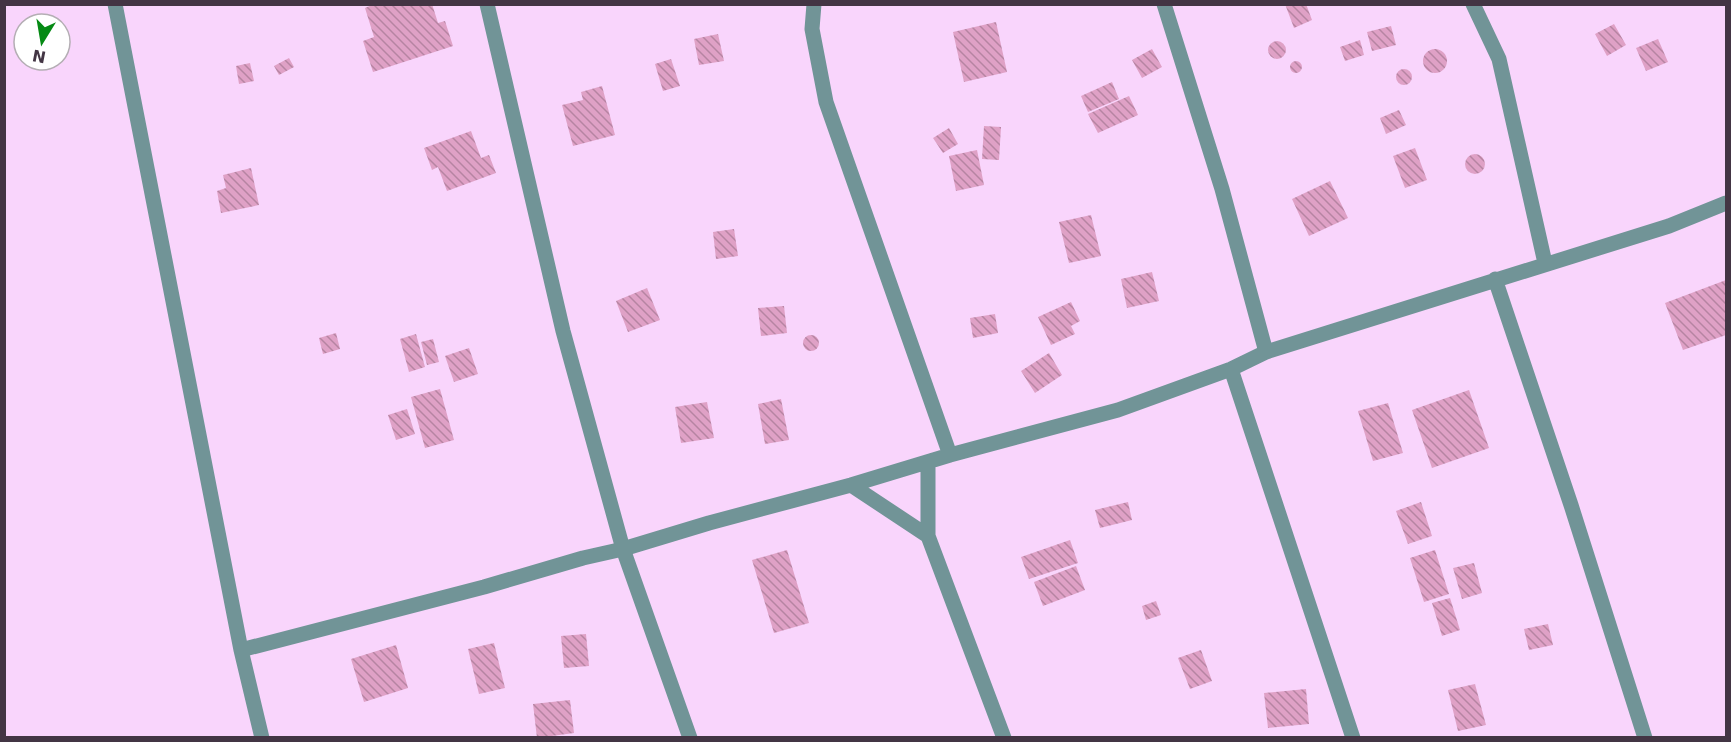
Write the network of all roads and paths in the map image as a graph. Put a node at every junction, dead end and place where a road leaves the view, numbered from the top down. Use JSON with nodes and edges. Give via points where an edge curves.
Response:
{"nodes":[{"id":1,"x":116,"y":4,"type":"edge"},
{"id":2,"x":487,"y":4,"type":"edge"},
{"id":3,"x":814,"y":4,"type":"edge"},
{"id":4,"x":1164,"y":4,"type":"edge"},
{"id":5,"x":1473,"y":4,"type":"edge"},
{"id":6,"x":1726,"y":203,"type":"edge"},
{"id":7,"x":1545,"y":263,"type":"junction"},
{"id":8,"x":1495,"y":279,"type":"junction"},
{"id":9,"x":1266,"y":352,"type":"junction"},
{"id":10,"x":1231,"y":369,"type":"junction"},
{"id":11,"x":950,"y":455,"type":"junction"},
{"id":12,"x":928,"y":462,"type":"junction"},
{"id":13,"x":851,"y":485,"type":"junction"},
{"id":14,"x":927,"y":536,"type":"junction"},
{"id":15,"x":623,"y":549,"type":"junction"},
{"id":16,"x":242,"y":650,"type":"junction"},
{"id":17,"x":262,"y":738,"type":"edge"},
{"id":18,"x":690,"y":738,"type":"edge"},
{"id":19,"x":1004,"y":738,"type":"edge"},
{"id":20,"x":1353,"y":738,"type":"edge"},
{"id":21,"x":1645,"y":738,"type":"edge"}],
"edges":[{"from":1,"to":16,"type":"street"},
{"from":2,"to":15,"type":"street","via":[[562,331]]},
{"from":3,"to":11,"type":"street","via":[[812,29],[826,102]]},
{"from":4,"to":9,"type":"street","via":[[1222,189]]},
{"from":5,"to":7,"type":"street","via":[[1499,59]]},
{"from":6,"to":7,"type":"street","via":[[1669,226]]},
{"from":7,"to":8,"type":"street"},
{"from":8,"to":9,"type":"street"},
{"from":8,"to":21,"type":"street"},
{"from":9,"to":10,"type":"street"},
{"from":10,"to":11,"type":"street","via":[[1118,410]]},
{"from":10,"to":20,"type":"street"},
{"from":11,"to":12,"type":"street"},
{"from":12,"to":13,"type":"street"},
{"from":12,"to":14,"type":"street"},
{"from":13,"to":14,"type":"street"},
{"from":13,"to":15,"type":"street"},
{"from":14,"to":19,"type":"street"},
{"from":15,"to":16,"type":"street"},
{"from":15,"to":18,"type":"street"},
{"from":16,"to":17,"type":"street"}]}
